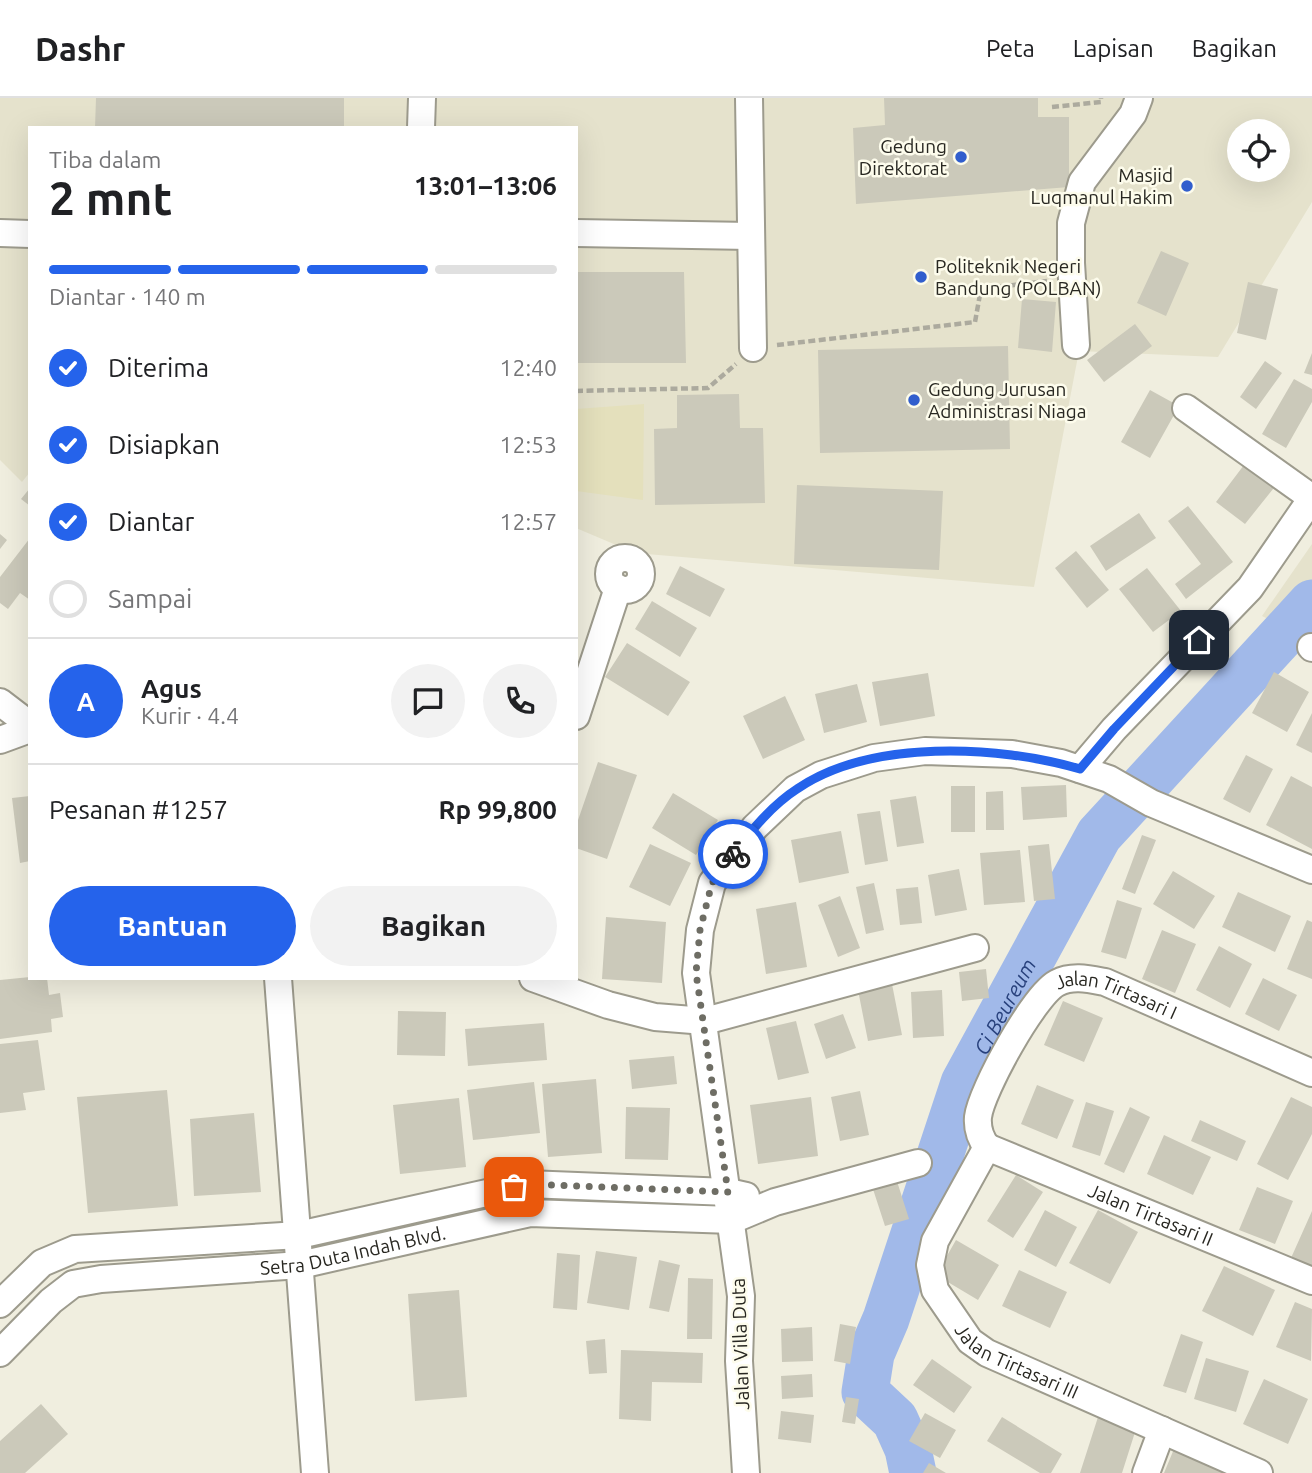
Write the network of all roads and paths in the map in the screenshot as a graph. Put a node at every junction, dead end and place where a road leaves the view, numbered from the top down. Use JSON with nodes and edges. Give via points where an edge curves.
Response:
{"nodes":[{"id":1,"x":422,"y":98,"type":"edge"},
{"id":2,"x":749,"y":98,"type":"edge"},
{"id":3,"x":1101,"y":98,"type":"edge"},
{"id":4,"x":1139,"y":98,"type":"edge"},
{"id":5,"x":1052,"y":107,"type":"dead end"},
{"id":6,"x":421,"y":126,"type":"edge"},
{"id":7,"x":0,"y":233,"type":"edge"},
{"id":8,"x":578,"y":233,"type":"edge"},
{"id":9,"x":28,"y":234,"type":"edge"},
{"id":10,"x":750,"y":236,"type":"junction"},
{"id":11,"x":1072,"y":279,"type":"junction"},
{"id":12,"x":1076,"y":345,"type":"dead end"},
{"id":13,"x":753,"y":348,"type":"junction"},
{"id":14,"x":578,"y":391,"type":"edge"},
{"id":15,"x":1186,"y":408,"type":"dead end"},
{"id":16,"x":1312,"y":498,"type":"edge"},
{"id":17,"x":618,"y":588,"type":"dead end"},
{"id":18,"x":0,"y":702,"type":"edge"},
{"id":19,"x":578,"y":710,"type":"edge"},
{"id":20,"x":28,"y":725,"type":"edge"},
{"id":21,"x":28,"y":728,"type":"edge"},
{"id":22,"x":0,"y":740,"type":"edge"},
{"id":23,"x":1080,"y":769,"type":"junction"},
{"id":24,"x":1312,"y":870,"type":"edge"},
{"id":25,"x":975,"y":948,"type":"dead end"},
{"id":26,"x":278,"y":980,"type":"edge"},
{"id":27,"x":539,"y":980,"type":"edge"},
{"id":28,"x":705,"y":1021,"type":"junction"},
{"id":29,"x":1312,"y":1073,"type":"edge"},
{"id":30,"x":987,"y":1147,"type":"junction"},
{"id":31,"x":918,"y":1163,"type":"dead end"},
{"id":32,"x":728,"y":1192,"type":"junction"},
{"id":33,"x":775,"y":1202,"type":"junction"},
{"id":34,"x":732,"y":1220,"type":"junction"},
{"id":35,"x":299,"y":1236,"type":"junction"},
{"id":36,"x":300,"y":1265,"type":"junction"},
{"id":37,"x":1312,"y":1281,"type":"edge"},
{"id":38,"x":0,"y":1304,"type":"edge"},
{"id":39,"x":0,"y":1353,"type":"edge"},
{"id":40,"x":1162,"y":1430,"type":"junction"},
{"id":41,"x":315,"y":1473,"type":"edge"},
{"id":42,"x":746,"y":1473,"type":"edge"},
{"id":43,"x":1146,"y":1473,"type":"edge"},
{"id":44,"x":1259,"y":1473,"type":"edge"}],
"edges":[{"from":1,"to":6,"type":"street"},
{"from":2,"to":10,"type":"street"},
{"from":3,"to":5,"type":"path","via":[[1101,102]]},
{"from":4,"to":11,"type":"street","via":[[1133,114],[1082,182],[1071,223]]},
{"from":7,"to":9,"type":"street"},
{"from":8,"to":10,"type":"street"},
{"from":10,"to":13,"type":"street"},
{"from":11,"to":12,"type":"street"},
{"from":11,"to":13,"type":"path","via":[[981,289],[975,322]]},
{"from":13,"to":14,"type":"path","via":[[708,388]]},
{"from":15,"to":16,"type":"street"},
{"from":16,"to":23,"type":"street","via":[[1250,588]]},
{"from":17,"to":19,"type":"street"},
{"from":18,"to":20,"type":"street"},
{"from":21,"to":22,"type":"street"},
{"from":23,"to":24,"type":"street","name":"Jalan Villa Duta"},
{"from":23,"to":28,"type":"street","name":"Jalan Villa Duta","via":[[1012,754],[925,751],[874,758],[821,775],[795,789],[755,827],[712,883],[700,930],[696,973]]},
{"from":25,"to":28,"type":"street"},
{"from":26,"to":35,"type":"street"},
{"from":27,"to":28,"type":"street","via":[[655,1017]]},
{"from":28,"to":32,"type":"street","name":"Jalan Villa Duta"},
{"from":29,"to":30,"type":"street","name":"Jalan Tirtasari I","via":[[1105,982],[1071,978],[1044,993],[1013,1038],[981,1106],[979,1131]]},
{"from":30,"to":37,"type":"street","name":"Jalan Tirtasari II"},
{"from":30,"to":40,"type":"street","name":"Jalan Tirtasari III","via":[[935,1241],[930,1265],[935,1290],[970,1341],[987,1353]]},
{"from":31,"to":33,"type":"street"},
{"from":32,"to":33,"type":"street","name":"Setra Duta Indah Blvd."},
{"from":32,"to":34,"type":"street","name":"Jalan Villa Duta"},
{"from":32,"to":35,"type":"street","name":"Setra Duta Indah Blvd.","via":[[527,1184]]},
{"from":33,"to":34,"type":"street"},
{"from":34,"to":36,"type":"street","name":"Setra Duta Indah Blvd.","via":[[530,1213]]},
{"from":34,"to":42,"type":"street","name":"Jalan Villa Duta","via":[[741,1296],[739,1361]]},
{"from":35,"to":36,"type":"street"},
{"from":35,"to":38,"type":"street","name":"Setra Duta Indah Blvd.","via":[[75,1249],[42,1263]]},
{"from":36,"to":39,"type":"street","name":"Setra Duta Indah Blvd.","via":[[73,1284]]},
{"from":36,"to":41,"type":"street"},
{"from":40,"to":43,"type":"street"},
{"from":40,"to":44,"type":"street","name":"Jalan Tirtasari III"}]}
